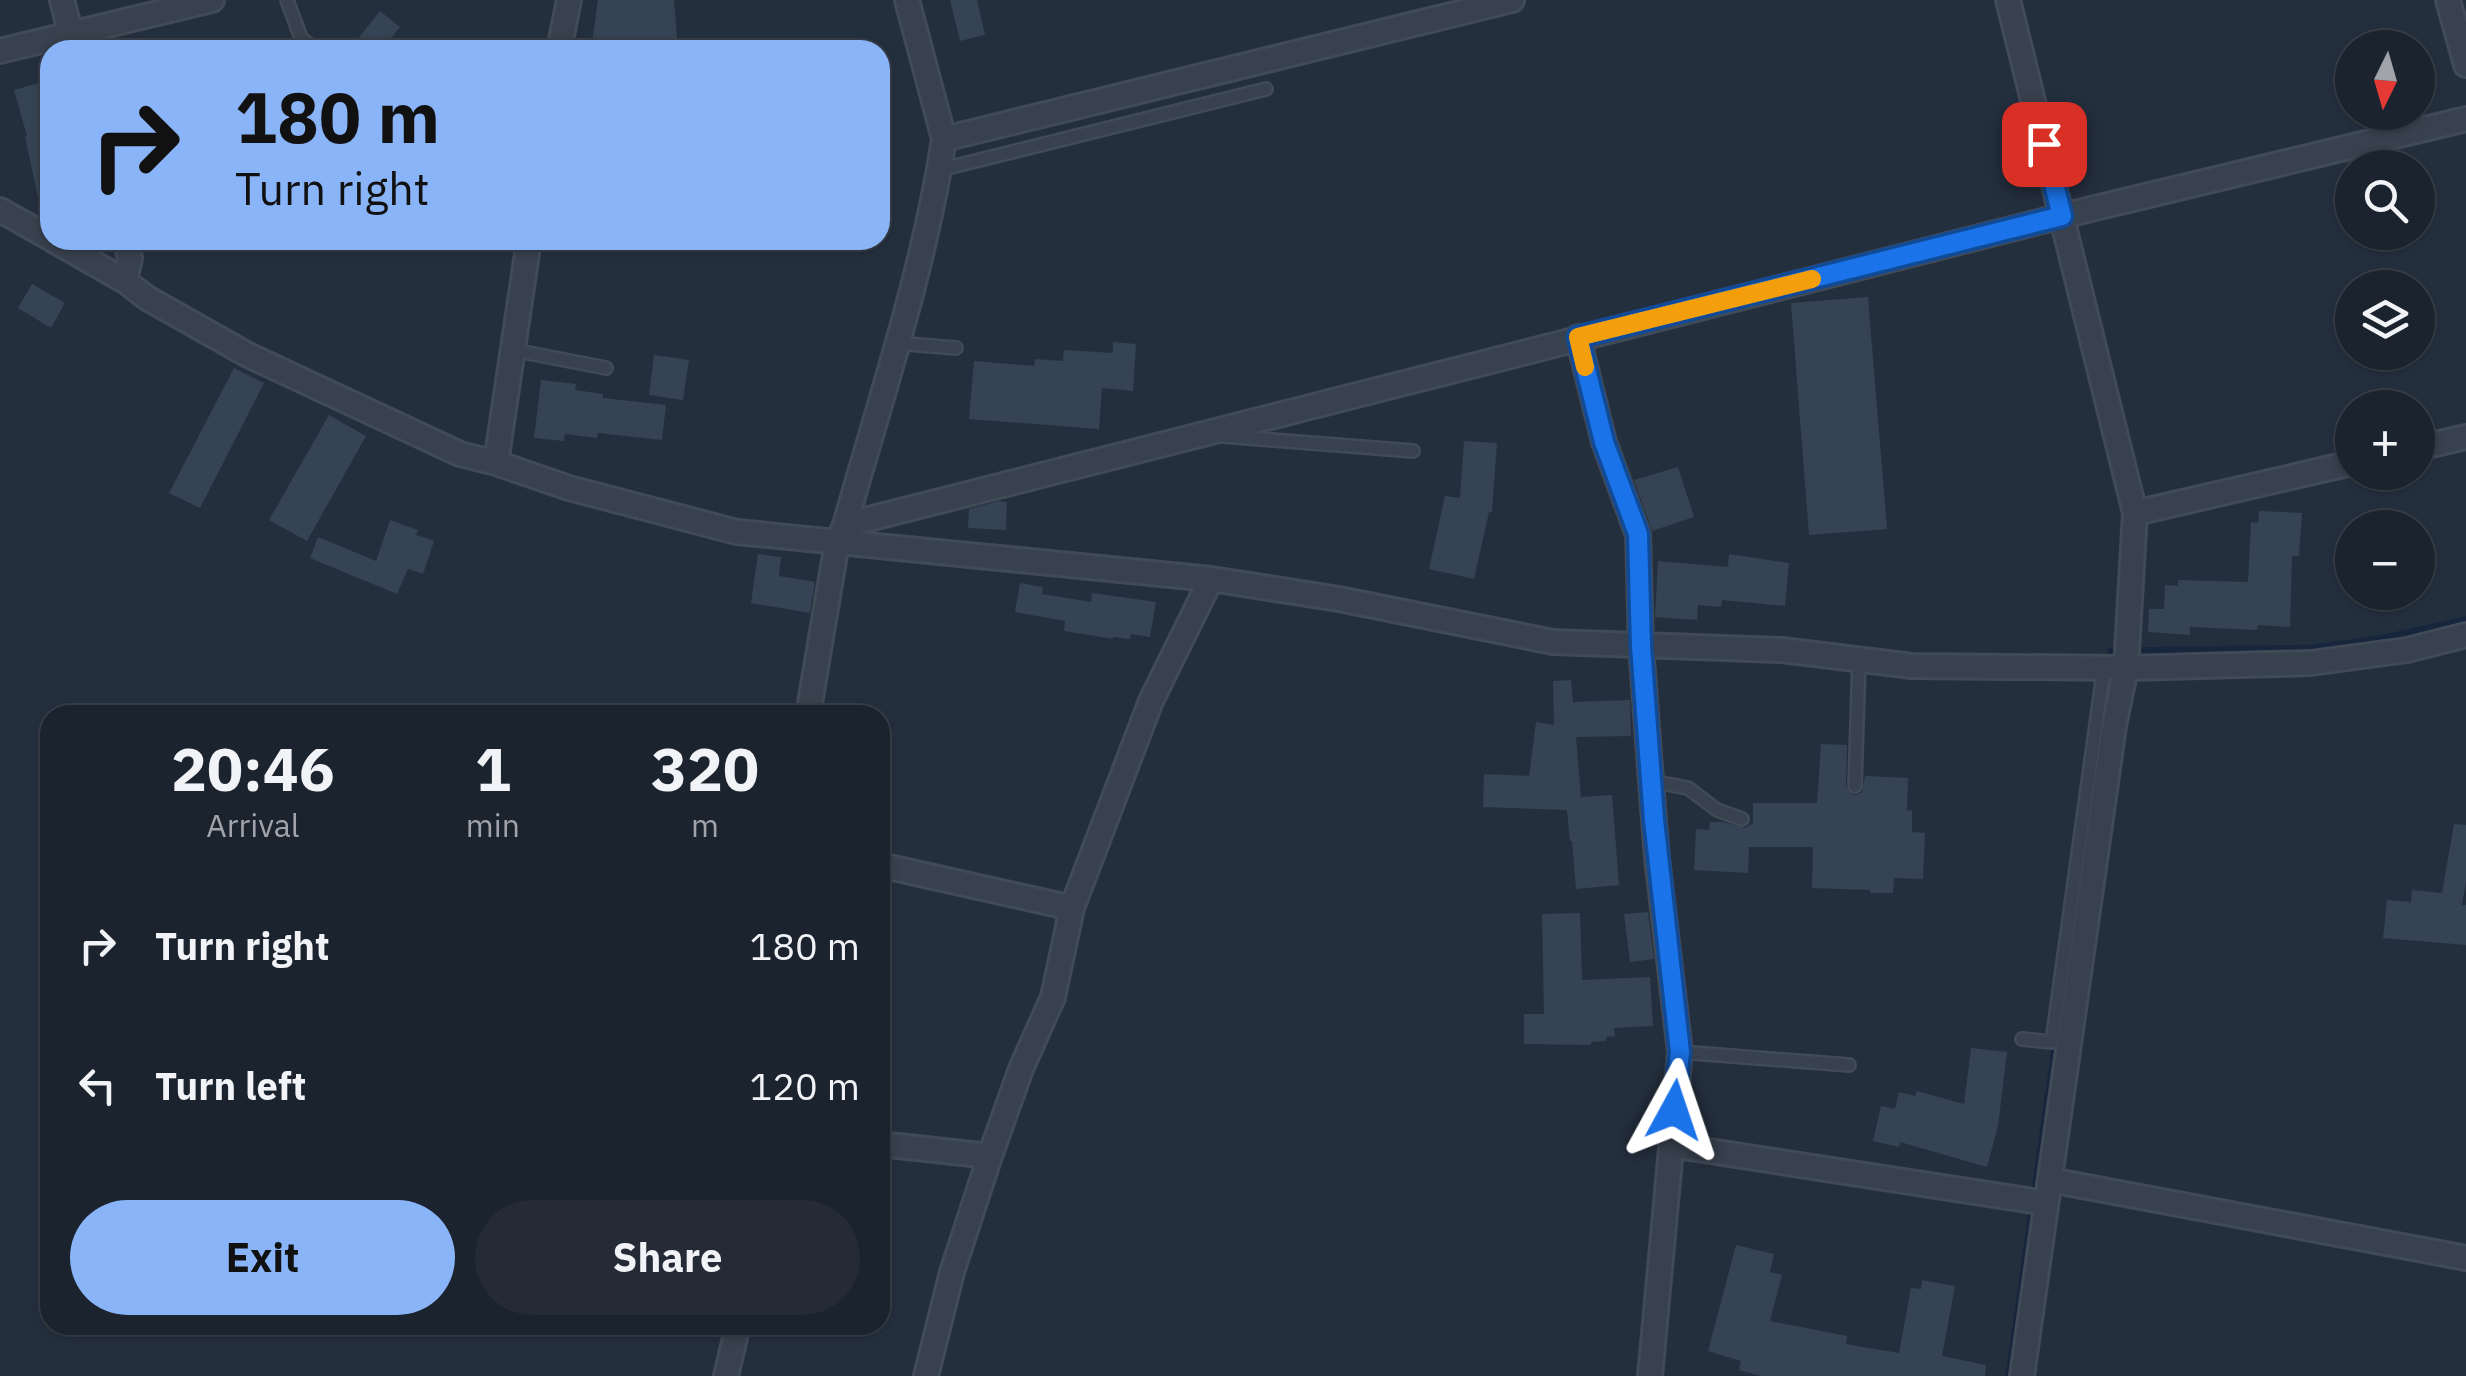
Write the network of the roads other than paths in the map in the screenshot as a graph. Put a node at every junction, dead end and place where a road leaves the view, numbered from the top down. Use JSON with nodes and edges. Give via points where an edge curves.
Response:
{"nodes":[{"id":1,"x":62,"y":0,"type":"edge"},
{"id":2,"x":212,"y":0,"type":"edge"},
{"id":3,"x":287,"y":0,"type":"edge"},
{"id":4,"x":569,"y":0,"type":"edge"},
{"id":5,"x":907,"y":0,"type":"edge"},
{"id":6,"x":1512,"y":0,"type":"edge"},
{"id":7,"x":2008,"y":0,"type":"edge"},
{"id":8,"x":2448,"y":0,"type":"edge"},
{"id":9,"x":72,"y":40,"type":"edge"},
{"id":10,"x":80,"y":40,"type":"edge"},
{"id":11,"x":304,"y":40,"type":"edge"},
{"id":12,"x":562,"y":40,"type":"edge"},
{"id":13,"x":40,"y":46,"type":"edge"},
{"id":14,"x":0,"y":51,"type":"edge"},
{"id":15,"x":2466,"y":65,"type":"edge"},
{"id":16,"x":1266,"y":89,"type":"dead end"},
{"id":17,"x":2466,"y":119,"type":"edge"},
{"id":18,"x":944,"y":139,"type":"junction"},
{"id":19,"x":939,"y":170,"type":"junction"},
{"id":20,"x":0,"y":210,"type":"edge"},
{"id":21,"x":2062,"y":216,"type":"junction"},
{"id":22,"x":40,"y":232,"type":"edge"},
{"id":23,"x":71,"y":250,"type":"edge"},
{"id":24,"x":128,"y":250,"type":"edge"},
{"id":25,"x":528,"y":250,"type":"edge"},
{"id":26,"x":126,"y":281,"type":"junction"},
{"id":27,"x":1578,"y":337,"type":"junction"},
{"id":28,"x":896,"y":343,"type":"junction"},
{"id":29,"x":956,"y":348,"type":"dead end"},
{"id":30,"x":513,"y":350,"type":"junction"},
{"id":31,"x":606,"y":368,"type":"dead end"},
{"id":32,"x":1198,"y":434,"type":"junction"},
{"id":33,"x":2466,"y":437,"type":"edge"},
{"id":34,"x":2435,"y":444,"type":"edge"},
{"id":35,"x":1413,"y":451,"type":"dead end"},
{"id":36,"x":496,"y":463,"type":"junction"},
{"id":37,"x":2335,"y":467,"type":"edge"},
{"id":38,"x":2135,"y":513,"type":"junction"},
{"id":39,"x":841,"y":534,"type":"junction"},
{"id":40,"x":1210,"y":579,"type":"junction"},
{"id":41,"x":2466,"y":635,"type":"edge"},
{"id":42,"x":1641,"y":646,"type":"junction"},
{"id":43,"x":1860,"y":660,"type":"junction"},
{"id":44,"x":2115,"y":668,"type":"junction"},
{"id":45,"x":810,"y":705,"type":"edge"},
{"id":46,"x":1651,"y":782,"type":"junction"},
{"id":47,"x":1855,"y":786,"type":"dead end"},
{"id":48,"x":1742,"y":819,"type":"dead end"},
{"id":49,"x":890,"y":868,"type":"edge"},
{"id":50,"x":1072,"y":908,"type":"junction"},
{"id":51,"x":2022,"y":1040,"type":"dead end"},
{"id":52,"x":1680,"y":1052,"type":"junction"},
{"id":53,"x":1849,"y":1065,"type":"dead end"},
{"id":54,"x":1671,"y":1144,"type":"junction"},
{"id":55,"x":890,"y":1145,"type":"edge"},
{"id":56,"x":990,"y":1156,"type":"junction"},
{"id":57,"x":2048,"y":1192,"type":"junction"},
{"id":58,"x":2466,"y":1258,"type":"edge"},
{"id":59,"x":736,"y":1335,"type":"edge"},
{"id":60,"x":726,"y":1376,"type":"edge"},
{"id":61,"x":926,"y":1376,"type":"edge"},
{"id":62,"x":1650,"y":1376,"type":"edge"},
{"id":63,"x":2022,"y":1376,"type":"edge"}],
"edges":[{"from":1,"to":9,"type":"street"},
{"from":2,"to":10,"type":"street"},
{"from":3,"to":11,"type":"lane"},
{"from":4,"to":12,"type":"street"},
{"from":5,"to":18,"type":"street"},
{"from":6,"to":18,"type":"street"},
{"from":7,"to":21,"type":"street"},
{"from":8,"to":15,"type":"street"},
{"from":13,"to":14,"type":"street"},
{"from":16,"to":19,"type":"lane"},
{"from":17,"to":21,"type":"street"},
{"from":18,"to":19,"type":"street"},
{"from":19,"to":28,"type":"street"},
{"from":20,"to":22,"type":"street"},
{"from":21,"to":27,"type":"street"},
{"from":21,"to":38,"type":"street"},
{"from":23,"to":26,"type":"street"},
{"from":24,"to":26,"type":"street"},
{"from":25,"to":30,"type":"street"},
{"from":26,"to":36,"type":"street","via":[[248,355],[460,454]]},
{"from":27,"to":32,"type":"street"},
{"from":27,"to":42,"type":"street","via":[[1604,442],[1638,534]]},
{"from":28,"to":29,"type":"lane"},
{"from":28,"to":39,"type":"street"},
{"from":30,"to":31,"type":"lane"},
{"from":30,"to":36,"type":"street"},
{"from":32,"to":35,"type":"lane"},
{"from":32,"to":39,"type":"street"},
{"from":33,"to":34,"type":"street"},
{"from":36,"to":39,"type":"street","via":[[736,532]]},
{"from":37,"to":38,"type":"street"},
{"from":38,"to":44,"type":"street"},
{"from":39,"to":40,"type":"street"},
{"from":39,"to":45,"type":"street"},
{"from":40,"to":42,"type":"street","via":[[1553,642]]},
{"from":40,"to":50,"type":"street","via":[[1151,701]]},
{"from":41,"to":44,"type":"street","via":[[2311,663]]},
{"from":42,"to":43,"type":"street","via":[[1782,650]]},
{"from":42,"to":46,"type":"street"},
{"from":43,"to":44,"type":"street"},
{"from":43,"to":47,"type":"lane"},
{"from":44,"to":51,"type":"lane","via":[[2052,1042]]},
{"from":44,"to":57,"type":"street","via":[[2114,726]]},
{"from":46,"to":48,"type":"lane","via":[[1688,788]]},
{"from":46,"to":52,"type":"street"},
{"from":49,"to":50,"type":"street"},
{"from":50,"to":56,"type":"street","via":[[1053,997]]},
{"from":52,"to":53,"type":"lane"},
{"from":52,"to":54,"type":"street"},
{"from":54,"to":57,"type":"street"},
{"from":54,"to":62,"type":"street"},
{"from":55,"to":56,"type":"street"},
{"from":56,"to":61,"type":"street"},
{"from":57,"to":58,"type":"street"},
{"from":57,"to":63,"type":"street"},
{"from":59,"to":60,"type":"street"}]}
